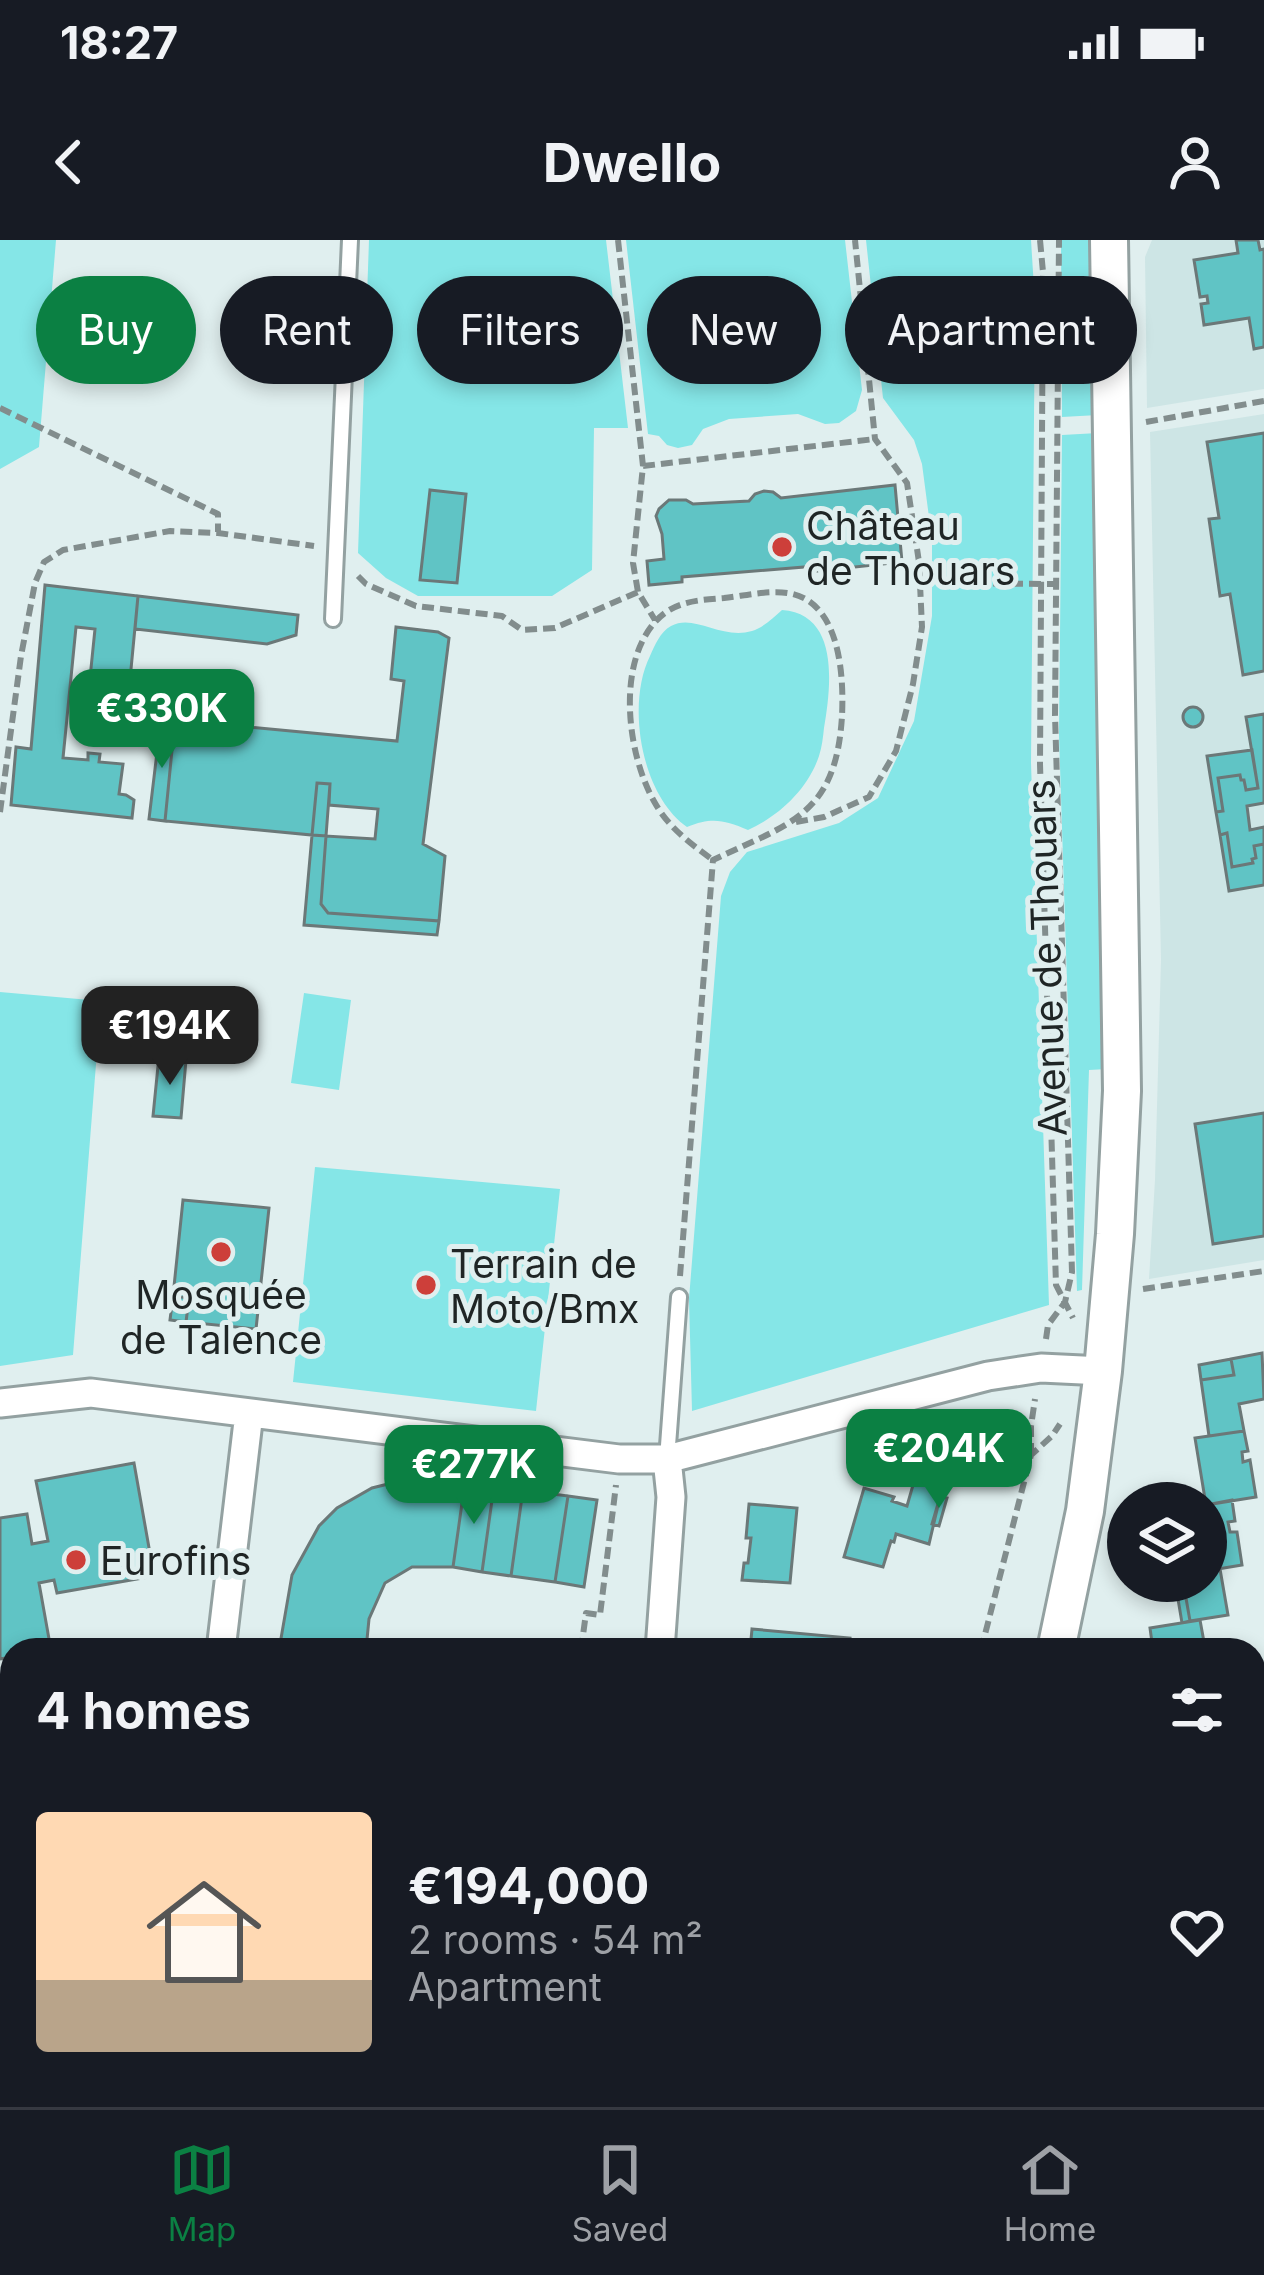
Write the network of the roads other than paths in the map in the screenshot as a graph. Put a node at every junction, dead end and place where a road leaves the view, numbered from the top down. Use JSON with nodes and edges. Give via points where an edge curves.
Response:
{"nodes":[{"id":1,"x":350,"y":240,"type":"edge"},
{"id":2,"x":1109,"y":240,"type":"edge"},
{"id":3,"x":332,"y":619,"type":"dead end"},
{"id":4,"x":679,"y":1297,"type":"road end"},
{"id":5,"x":1089,"y":1370,"type":"junction"},
{"id":6,"x":0,"y":1403,"type":"edge"},
{"id":7,"x":249,"y":1413,"type":"junction"},
{"id":8,"x":668,"y":1459,"type":"junction"},
{"id":9,"x":222,"y":1638,"type":"edge"},
{"id":10,"x":660,"y":1638,"type":"edge"},
{"id":11,"x":1059,"y":1638,"type":"edge"}],
"edges":[{"from":1,"to":3,"type":"lane"},
{"from":2,"to":5,"type":"street","name":"Avenue de Thouars","via":[[1122,1091],[1115,1234]]},
{"from":4,"to":8,"type":"lane"},
{"from":5,"to":8,"type":"street","via":[[988,1376]]},
{"from":5,"to":11,"type":"street","name":"Avenue de Thouars","via":[[1085,1511]]},
{"from":6,"to":7,"type":"street","via":[[91,1394]]},
{"from":7,"to":8,"type":"street"},
{"from":7,"to":9,"type":"street"},
{"from":8,"to":10,"type":"street"}]}
